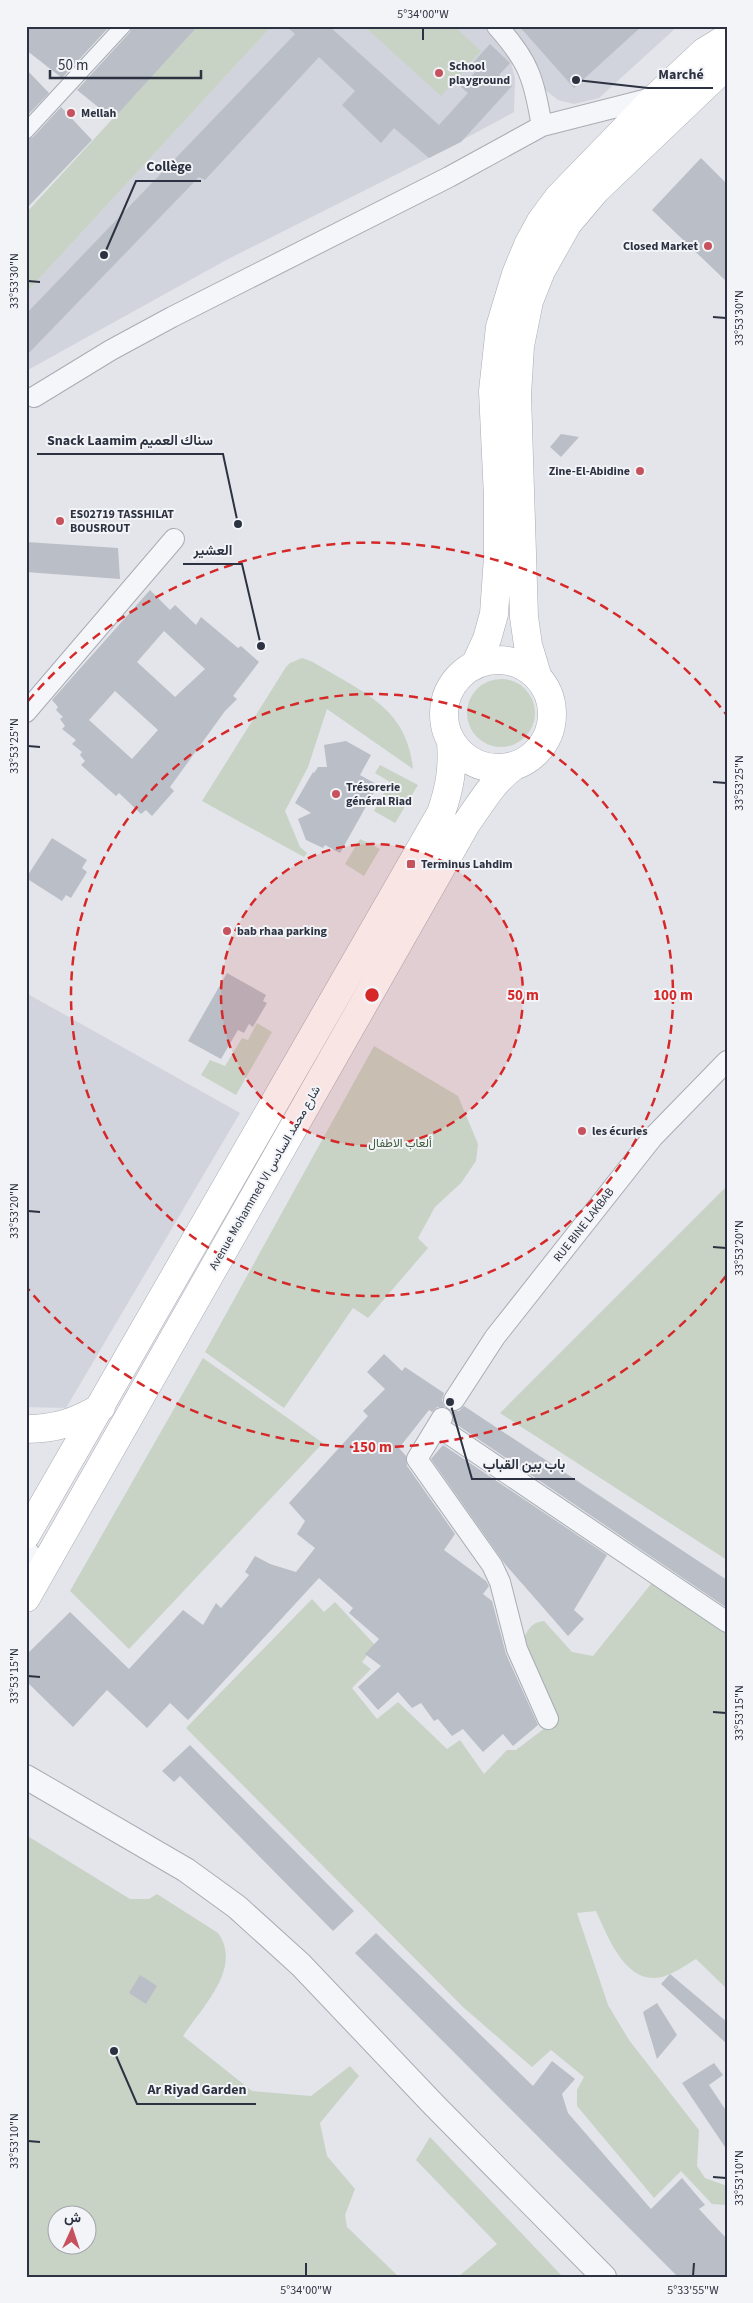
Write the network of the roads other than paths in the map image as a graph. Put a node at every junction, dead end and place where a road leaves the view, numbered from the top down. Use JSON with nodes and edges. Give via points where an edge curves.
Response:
{"nodes":[{"id":1,"x":123,"y":26,"type":"edge"},
{"id":2,"x":497,"y":26,"type":"edge"},
{"id":3,"x":727,"y":38,"type":"edge"},
{"id":4,"x":727,"y":65,"type":"edge"},
{"id":5,"x":656,"y":97,"type":"junction"},
{"id":6,"x":542,"y":126,"type":"junction"},
{"id":7,"x":26,"y":131,"type":"edge"},
{"id":8,"x":34,"y":397,"type":"dead end"},
{"id":9,"x":174,"y":539,"type":"dead end"},
{"id":10,"x":475,"y":664,"type":"junction"},
{"id":11,"x":537,"y":676,"type":"junction"},
{"id":12,"x":26,"y":712,"type":"edge"},
{"id":13,"x":451,"y":741,"type":"junction"},
{"id":14,"x":514,"y":766,"type":"junction"},
{"id":15,"x":727,"y":1061,"type":"edge"},
{"id":16,"x":454,"y":1400,"type":"dead end"},
{"id":17,"x":101,"y":1407,"type":"junction"},
{"id":18,"x":26,"y":1429,"type":"edge"},
{"id":19,"x":26,"y":1535,"type":"edge"},
{"id":20,"x":34,"y":1562,"type":"edge"},
{"id":21,"x":26,"y":1598,"type":"edge"},
{"id":22,"x":727,"y":1622,"type":"edge"},
{"id":23,"x":548,"y":1719,"type":"dead end"},
{"id":24,"x":26,"y":1777,"type":"edge"},
{"id":25,"x":604,"y":2277,"type":"edge"}],
"edges":[{"from":1,"to":7,"type":"street"},
{"from":2,"to":6,"type":"street","via":[[522,56],[533,80]]},
{"from":3,"to":5,"type":"main road","via":[[704,52]]},
{"from":4,"to":11,"type":"main road","via":[[596,190],[568,224],[549,255],[529,301],[520,346],[518,394],[524,616]]},
{"from":5,"to":6,"type":"street"},
{"from":5,"to":10,"type":"main road","via":[[583,170],[541,221],[528,245],[505,307],[496,352],[493,391],[498,497],[497,586],[494,614]]},
{"from":6,"to":8,"type":"street","via":[[449,177],[172,317]]},
{"from":9,"to":12,"type":"street"},
{"from":10,"to":11,"type":"main road","via":[[508,660],[524,665]]},
{"from":10,"to":13,"type":"main road","via":[[455,680],[446,696],[444,715]]},
{"from":11,"to":14,"type":"main road","via":[[551,697],[552,722],[540,750]]},
{"from":13,"to":14,"type":"main road","via":[[462,755],[478,764],[496,768]]},
{"from":13,"to":17,"type":"main road","via":[[453,767],[441,813]]},
{"from":14,"to":20,"type":"main road","name":"Avenue Mohammed VI شارع محمد السادس","via":[[502,774],[466,824]]},
{"from":15,"to":16,"type":"street","name":"RUE BINE LAKBAB","via":[[653,1137],[495,1336]]},
{"from":17,"to":18,"type":"main road","via":[[68,1424]]},
{"from":17,"to":19,"type":"main road"},
{"from":20,"to":21,"type":"main road","name":"Avenue Mohammed VI شارع محمد السادس"},
{"from":22,"to":23,"type":"street","via":[[440,1422],[417,1459],[492,1565],[500,1582],[517,1649]]},
{"from":24,"to":25,"type":"street","via":[[186,1870],[237,1906],[301,1966]]}]}
